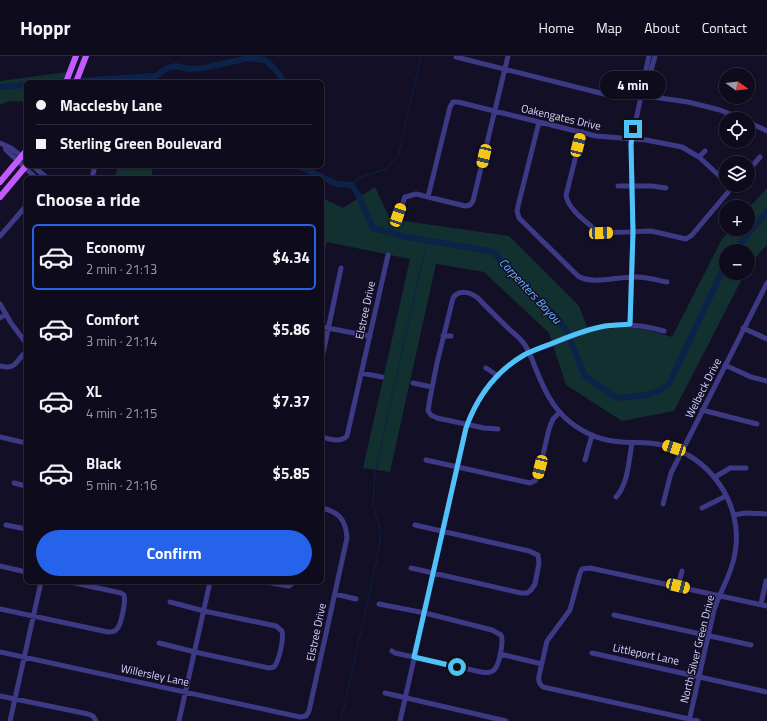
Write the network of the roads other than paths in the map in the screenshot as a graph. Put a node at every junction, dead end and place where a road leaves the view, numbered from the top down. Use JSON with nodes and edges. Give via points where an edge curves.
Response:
{"nodes":[{"id":1,"x":76,"y":56,"type":"edge"},
{"id":2,"x":86,"y":56,"type":"edge"},
{"id":3,"x":508,"y":56,"type":"edge"},
{"id":4,"x":649,"y":56,"type":"edge"},
{"id":5,"x":655,"y":56,"type":"edge"},
{"id":6,"x":456,"y":57,"type":"dead end"},
{"id":7,"x":505,"y":69,"type":"junction"},
{"id":8,"x":648,"y":71,"type":"junction"},
{"id":9,"x":67,"y":80,"type":"edge"},
{"id":10,"x":77,"y":80,"type":"edge"},
{"id":11,"x":641,"y":96,"type":"junction"},
{"id":12,"x":494,"y":111,"type":"junction"},
{"id":13,"x":725,"y":112,"type":"edge"},
{"id":14,"x":539,"y":122,"type":"junction"},
{"id":15,"x":755,"y":125,"type":"edge"},
{"id":16,"x":767,"y":131,"type":"edge"},
{"id":17,"x":582,"y":132,"type":"junction"},
{"id":18,"x":632,"y":139,"type":"junction"},
{"id":19,"x":2,"y":144,"type":"edge"},
{"id":20,"x":705,"y":151,"type":"dead end"},
{"id":21,"x":23,"y":157,"type":"edge"},
{"id":22,"x":699,"y":157,"type":"junction"},
{"id":23,"x":760,"y":157,"type":"dead end"},
{"id":24,"x":755,"y":163,"type":"edge"},
{"id":25,"x":24,"y":168,"type":"edge"},
{"id":26,"x":26,"y":168,"type":"edge"},
{"id":27,"x":35,"y":168,"type":"edge"},
{"id":28,"x":34,"y":176,"type":"edge"},
{"id":29,"x":45,"y":176,"type":"edge"},
{"id":30,"x":719,"y":176,"type":"edge"},
{"id":31,"x":0,"y":182,"type":"edge"},
{"id":32,"x":618,"y":186,"type":"dead end"},
{"id":33,"x":631,"y":186,"type":"junction"},
{"id":34,"x":666,"y":188,"type":"dead end"},
{"id":35,"x":727,"y":192,"type":"edge"},
{"id":36,"x":0,"y":197,"type":"edge"},
{"id":37,"x":428,"y":197,"type":"junction"},
{"id":38,"x":24,"y":208,"type":"edge"},
{"id":39,"x":398,"y":215,"type":"dead end"},
{"id":40,"x":633,"y":232,"type":"junction"},
{"id":41,"x":0,"y":236,"type":"edge"},
{"id":42,"x":388,"y":255,"type":"dead end"},
{"id":43,"x":341,"y":268,"type":"dead end"},
{"id":44,"x":632,"y":277,"type":"junction"},
{"id":45,"x":667,"y":282,"type":"dead end"},
{"id":46,"x":767,"y":283,"type":"edge"},
{"id":47,"x":764,"y":292,"type":"edge"},
{"id":48,"x":0,"y":304,"type":"edge"},
{"id":49,"x":6,"y":314,"type":"junction"},
{"id":50,"x":0,"y":318,"type":"edge"},
{"id":51,"x":630,"y":324,"type":"junction"},
{"id":52,"x":324,"y":327,"type":"edge"},
{"id":53,"x":328,"y":328,"type":"junction"},
{"id":54,"x":743,"y":328,"type":"junction"},
{"id":55,"x":664,"y":331,"type":"dead end"},
{"id":56,"x":370,"y":336,"type":"junction"},
{"id":57,"x":443,"y":336,"type":"junction"},
{"id":58,"x":451,"y":336,"type":"dead end"},
{"id":59,"x":767,"y":339,"type":"edge"},
{"id":60,"x":24,"y":340,"type":"edge"},
{"id":61,"x":324,"y":348,"type":"edge"},
{"id":62,"x":529,"y":353,"type":"junction"},
{"id":63,"x":24,"y":354,"type":"edge"},
{"id":64,"x":725,"y":365,"type":"junction"},
{"id":65,"x":0,"y":366,"type":"edge"},
{"id":66,"x":486,"y":368,"type":"dead end"},
{"id":67,"x":361,"y":373,"type":"junction"},
{"id":68,"x":498,"y":376,"type":"junction"},
{"id":69,"x":382,"y":377,"type":"dead end"},
{"id":70,"x":413,"y":382,"type":"dead end"},
{"id":71,"x":767,"y":382,"type":"edge"},
{"id":72,"x":432,"y":387,"type":"junction"},
{"id":73,"x":702,"y":410,"type":"junction"},
{"id":74,"x":560,"y":412,"type":"junction"},
{"id":75,"x":468,"y":424,"type":"junction"},
{"id":76,"x":757,"y":424,"type":"dead end"},
{"id":77,"x":498,"y":429,"type":"dead end"},
{"id":78,"x":592,"y":435,"type":"junction"},
{"id":79,"x":0,"y":437,"type":"edge"},
{"id":80,"x":324,"y":437,"type":"edge"},
{"id":81,"x":24,"y":443,"type":"edge"},
{"id":82,"x":632,"y":443,"type":"junction"},
{"id":83,"x":682,"y":452,"type":"junction"},
{"id":84,"x":426,"y":460,"type":"dead end"},
{"id":85,"x":585,"y":460,"type":"dead end"},
{"id":86,"x":457,"y":467,"type":"junction"},
{"id":87,"x":746,"y":468,"type":"dead end"},
{"id":88,"x":715,"y":477,"type":"junction"},
{"id":89,"x":14,"y":483,"type":"dead end"},
{"id":90,"x":24,"y":486,"type":"edge"},
{"id":91,"x":726,"y":496,"type":"junction"},
{"id":92,"x":616,"y":497,"type":"dead end"},
{"id":93,"x":663,"y":504,"type":"dead end"},
{"id":94,"x":324,"y":508,"type":"edge"},
{"id":95,"x":702,"y":508,"type":"dead end"},
{"id":96,"x":767,"y":514,"type":"edge"},
{"id":97,"x":734,"y":515,"type":"junction"},
{"id":98,"x":6,"y":524,"type":"dead end"},
{"id":99,"x":415,"y":525,"type":"dead end"},
{"id":100,"x":24,"y":528,"type":"edge"},
{"id":101,"x":443,"y":531,"type":"junction"},
{"id":102,"x":0,"y":566,"type":"edge"},
{"id":103,"x":411,"y":568,"type":"dead end"},
{"id":104,"x":682,"y":571,"type":"dead end"},
{"id":105,"x":24,"y":572,"type":"edge"},
{"id":106,"x":433,"y":574,"type":"junction"},
{"id":107,"x":766,"y":581,"type":"dead end"},
{"id":108,"x":41,"y":584,"type":"edge"},
{"id":109,"x":79,"y":584,"type":"edge"},
{"id":110,"x":210,"y":584,"type":"edge"},
{"id":111,"x":274,"y":584,"type":"edge"},
{"id":112,"x":290,"y":584,"type":"edge"},
{"id":113,"x":678,"y":586,"type":"junction"},
{"id":114,"x":335,"y":594,"type":"junction"},
{"id":115,"x":719,"y":596,"type":"junction"},
{"id":116,"x":356,"y":598,"type":"dead end"},
{"id":117,"x":170,"y":602,"type":"dead end"},
{"id":118,"x":379,"y":604,"type":"dead end"},
{"id":119,"x":761,"y":604,"type":"junction"},
{"id":120,"x":767,"y":606,"type":"edge"},
{"id":121,"x":0,"y":609,"type":"edge"},
{"id":122,"x":204,"y":611,"type":"junction"},
{"id":123,"x":425,"y":613,"type":"junction"},
{"id":124,"x":614,"y":615,"type":"dead end"},
{"id":125,"x":33,"y":616,"type":"junction"},
{"id":126,"x":708,"y":636,"type":"junction"},
{"id":127,"x":160,"y":642,"type":"dead end"},
{"id":128,"x":750,"y":645,"type":"dead end"},
{"id":129,"x":392,"y":651,"type":"dead end"},
{"id":130,"x":0,"y":652,"type":"edge"},
{"id":131,"x":195,"y":652,"type":"junction"},
{"id":132,"x":592,"y":653,"type":"dead end"},
{"id":133,"x":500,"y":654,"type":"junction"},
{"id":134,"x":24,"y":657,"type":"junction"},
{"id":135,"x":414,"y":657,"type":"junction"},
{"id":136,"x":542,"y":664,"type":"junction"},
{"id":137,"x":699,"y":676,"type":"junction"},
{"id":138,"x":185,"y":691,"type":"junction"},
{"id":139,"x":767,"y":692,"type":"edge"},
{"id":140,"x":385,"y":693,"type":"dead end"},
{"id":141,"x":0,"y":696,"type":"edge"},
{"id":142,"x":405,"y":698,"type":"junction"},
{"id":143,"x":15,"y":699,"type":"junction"},
{"id":144,"x":306,"y":716,"type":"joint"},
{"id":145,"x":94,"y":719,"type":"edge"},
{"id":146,"x":690,"y":720,"type":"edge"},
{"id":147,"x":10,"y":721,"type":"edge"},
{"id":148,"x":179,"y":721,"type":"edge"},
{"id":149,"x":400,"y":721,"type":"edge"},
{"id":150,"x":506,"y":721,"type":"edge"},
{"id":151,"x":698,"y":721,"type":"edge"}],
"edges":[{"from":1,"to":9,"type":"main road"},
{"from":2,"to":10,"type":"main road"},
{"from":3,"to":7,"type":"street"},
{"from":4,"to":8,"type":"street"},
{"from":5,"to":8,"type":"street"},
{"from":6,"to":7,"type":"street"},
{"from":7,"to":11,"type":"street","via":[[608,95]]},
{"from":7,"to":12,"type":"street"},
{"from":8,"to":11,"type":"street","via":[[645,92]]},
{"from":11,"to":13,"type":"street","via":[[688,102]]},
{"from":11,"to":18,"type":"street"},
{"from":12,"to":14,"type":"street","name":"Oakengates Drive"},
{"from":12,"to":37,"type":"street","name":"Oakengates Drive","via":[[453,102]]},
{"from":12,"to":37,"type":"street","via":[[470,205]]},
{"from":14,"to":17,"type":"street","name":"Oakengates Drive"},
{"from":14,"to":44,"type":"street","via":[[519,202],[519,218],[583,279]]},
{"from":15,"to":16,"type":"street"},
{"from":17,"to":18,"type":"street","name":"Oakengates Drive","via":[[596,136]]},
{"from":17,"to":40,"type":"street","via":[[566,195],[567,201],[598,232]]},
{"from":18,"to":22,"type":"street","name":"Oakengates Drive","via":[[682,147]]},
{"from":18,"to":33,"type":"street"},
{"from":19,"to":21,"type":"street"},
{"from":20,"to":22,"type":"street"},
{"from":21,"to":31,"type":"main road"},
{"from":22,"to":30,"type":"street","name":"Oakengates Drive"},
{"from":23,"to":24,"type":"street"},
{"from":25,"to":36,"type":"main road"},
{"from":26,"to":28,"type":"street"},
{"from":27,"to":29,"type":"street"},
{"from":32,"to":33,"type":"street"},
{"from":33,"to":34,"type":"street"},
{"from":33,"to":40,"type":"street"},
{"from":35,"to":40,"type":"street","via":[[686,239],[651,231]]},
{"from":37,"to":39,"type":"street","via":[[416,194],[405,197]]},
{"from":38,"to":41,"type":"street"},
{"from":40,"to":44,"type":"street"},
{"from":42,"to":56,"type":"street","name":"Elstree Drive"},
{"from":43,"to":53,"type":"street"},
{"from":44,"to":45,"type":"street"},
{"from":44,"to":51,"type":"street"},
{"from":46,"to":47,"type":"street","name":"Welbeck Drive"},
{"from":47,"to":54,"type":"street","name":"Welbeck Drive"},
{"from":48,"to":49,"type":"street"},
{"from":49,"to":50,"type":"street"},
{"from":49,"to":60,"type":"street"},
{"from":51,"to":55,"type":"street"},
{"from":51,"to":62,"type":"street","via":[[584,331]]},
{"from":52,"to":53,"type":"street"},
{"from":53,"to":56,"type":"street"},
{"from":53,"to":61,"type":"street"},
{"from":54,"to":59,"type":"street"},
{"from":54,"to":64,"type":"street","name":"Welbeck Drive"},
{"from":56,"to":67,"type":"street","name":"Elstree Drive"},
{"from":57,"to":58,"type":"street"},
{"from":57,"to":62,"type":"street","name":"North Silver Green Drive","via":[[455,296],[461,292],[474,295],[522,342]]},
{"from":57,"to":72,"type":"street"},
{"from":62,"to":68,"type":"street","via":[[513,362]]},
{"from":62,"to":74,"type":"street","name":"North Silver Green Drive","via":[[542,385]]},
{"from":63,"to":65,"type":"street","via":[[14,366]]},
{"from":64,"to":71,"type":"street"},
{"from":64,"to":73,"type":"street","name":"Welbeck Drive"},
{"from":66,"to":68,"type":"street"},
{"from":67,"to":69,"type":"street"},
{"from":67,"to":80,"type":"street","name":"Elstree Drive","via":[[347,436],[339,440]]},
{"from":68,"to":75,"type":"street","via":[[481,396]]},
{"from":70,"to":72,"type":"street"},
{"from":72,"to":75,"type":"street","via":[[428,409],[431,415]]},
{"from":73,"to":76,"type":"street"},
{"from":73,"to":83,"type":"street","name":"Welbeck Drive"},
{"from":74,"to":78,"type":"street","name":"North Silver Green Drive","via":[[578,428]]},
{"from":74,"to":86,"type":"street","via":[[551,422],[536,480],[530,483]]},
{"from":75,"to":77,"type":"street"},
{"from":75,"to":86,"type":"street"},
{"from":78,"to":82,"type":"street","name":"North Silver Green Drive","via":[[614,442]]},
{"from":78,"to":85,"type":"street"},
{"from":79,"to":81,"type":"street"},
{"from":82,"to":83,"type":"street","name":"North Silver Green Drive","via":[[661,444]]},
{"from":82,"to":92,"type":"street","via":[[624,483]]},
{"from":83,"to":88,"type":"street","name":"North Silver Green Drive","via":[[699,462]]},
{"from":83,"to":93,"type":"street","name":"Welbeck Drive","via":[[671,473]]},
{"from":84,"to":86,"type":"street"},
{"from":86,"to":101,"type":"street"},
{"from":87,"to":88,"type":"street","via":[[730,468]]},
{"from":88,"to":91,"type":"street","name":"North Silver Green Drive"},
{"from":89,"to":90,"type":"street"},
{"from":91,"to":95,"type":"street"},
{"from":91,"to":97,"type":"street","name":"North Silver Green Drive"},
{"from":94,"to":114,"type":"street","name":"Elstree Drive","via":[[342,518],[347,538]]},
{"from":96,"to":97,"type":"street"},
{"from":97,"to":115,"type":"street","name":"North Silver Green Drive","via":[[737,536],[735,554]]},
{"from":98,"to":100,"type":"street"},
{"from":99,"to":101,"type":"street"},
{"from":101,"to":106,"type":"street"},
{"from":101,"to":106,"type":"street","via":[[534,552],[539,559],[535,584],[529,592],[521,593]]},
{"from":102,"to":105,"type":"street"},
{"from":103,"to":106,"type":"street"},
{"from":104,"to":113,"type":"street"},
{"from":106,"to":123,"type":"street"},
{"from":107,"to":119,"type":"street"},
{"from":108,"to":125,"type":"street"},
{"from":109,"to":125,"type":"street","via":[[124,595],[119,627],[115,631],[108,632]]},
{"from":110,"to":122,"type":"street"},
{"from":111,"to":112,"type":"street"},
{"from":113,"to":115,"type":"street"},
{"from":113,"to":136,"type":"street","via":[[590,568],[582,569],[572,606],[549,637]]},
{"from":114,"to":116,"type":"street"},
{"from":114,"to":144,"type":"street","name":"Elstree Drive"},
{"from":115,"to":119,"type":"street"},
{"from":115,"to":126,"type":"street","name":"North Silver Green Drive"},
{"from":117,"to":122,"type":"street"},
{"from":118,"to":123,"type":"street"},
{"from":119,"to":120,"type":"street"},
{"from":121,"to":125,"type":"street"},
{"from":122,"to":131,"type":"street"},
{"from":122,"to":131,"type":"street","via":[[276,626],[283,635],[275,666],[269,668]]},
{"from":123,"to":133,"type":"street","via":[[498,632],[503,640]]},
{"from":123,"to":135,"type":"street"},
{"from":124,"to":126,"type":"street"},
{"from":125,"to":134,"type":"street"},
{"from":126,"to":128,"type":"street"},
{"from":126,"to":137,"type":"street","name":"North Silver Green Drive"},
{"from":127,"to":131,"type":"street"},
{"from":129,"to":135,"type":"street"},
{"from":130,"to":134,"type":"street","name":"Willersley Lane"},
{"from":131,"to":138,"type":"street"},
{"from":132,"to":137,"type":"street","name":"Littleport Lane"},
{"from":133,"to":135,"type":"street","via":[[496,668],[490,672]]},
{"from":133,"to":136,"type":"street"},
{"from":134,"to":138,"type":"street","name":"Willersley Lane"},
{"from":134,"to":143,"type":"street"},
{"from":135,"to":142,"type":"street"},
{"from":136,"to":146,"type":"street","via":[[538,681],[543,687]]},
{"from":137,"to":139,"type":"street","name":"Littleport Lane"},
{"from":137,"to":146,"type":"street","name":"North Silver Green Drive"},
{"from":138,"to":144,"type":"street","name":"Willersley Lane","via":[[300,717]]},
{"from":138,"to":148,"type":"street"},
{"from":140,"to":142,"type":"street"},
{"from":141,"to":143,"type":"street"},
{"from":142,"to":149,"type":"street"},
{"from":142,"to":150,"type":"street"},
{"from":143,"to":145,"type":"street","via":[[88,714]]},
{"from":143,"to":147,"type":"street"},
{"from":146,"to":151,"type":"street"}]}
